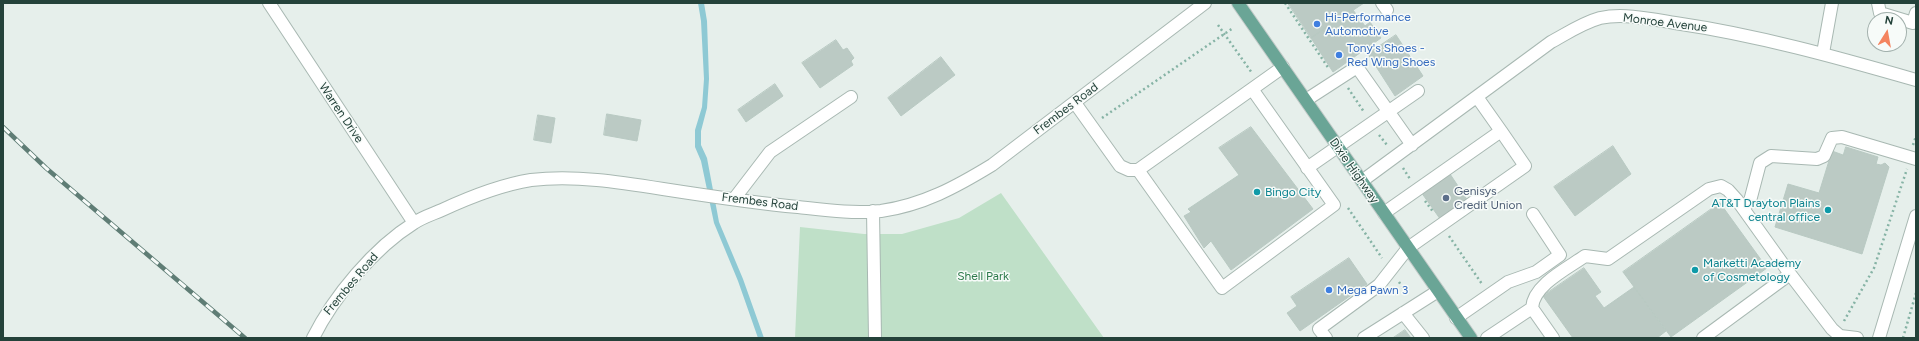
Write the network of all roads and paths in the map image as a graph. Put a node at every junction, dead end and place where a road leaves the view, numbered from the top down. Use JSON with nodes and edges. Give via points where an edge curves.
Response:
{"nodes":[{"id":1,"x":268,"y":3,"type":"edge"},
{"id":2,"x":1205,"y":3,"type":"edge"},
{"id":3,"x":1238,"y":3,"type":"edge"},
{"id":4,"x":1832,"y":3,"type":"edge"},
{"id":5,"x":1878,"y":3,"type":"edge"},
{"id":6,"x":1916,"y":13,"type":"edge"},
{"id":7,"x":1233,"y":28,"type":"dead end"},
{"id":8,"x":1823,"y":53,"type":"junction"},
{"id":9,"x":1283,"y":67,"type":"junction"},
{"id":10,"x":1916,"y":80,"type":"edge"},
{"id":11,"x":1252,"y":89,"type":"junction"},
{"id":12,"x":1418,"y":91,"type":"dead end"},
{"id":13,"x":851,"y":96,"type":"dead end"},
{"id":14,"x":1477,"y":97,"type":"junction"},
{"id":15,"x":1306,"y":100,"type":"junction"},
{"id":16,"x":1075,"y":103,"type":"junction"},
{"id":17,"x":1388,"y":111,"type":"junction"},
{"id":18,"x":1102,"y":118,"type":"dead end"},
{"id":19,"x":1501,"y":131,"type":"junction"},
{"id":20,"x":1916,"y":136,"type":"edge"},
{"id":21,"x":1412,"y":145,"type":"junction"},
{"id":22,"x":1337,"y":146,"type":"junction"},
{"id":23,"x":1913,"y":158,"type":"edge"},
{"id":24,"x":1307,"y":168,"type":"junction"},
{"id":25,"x":1403,"y":168,"type":"dead end"},
{"id":26,"x":1138,"y":170,"type":"junction"},
{"id":27,"x":1362,"y":181,"type":"junction"},
{"id":28,"x":1417,"y":189,"type":"junction"},
{"id":29,"x":734,"y":199,"type":"junction"},
{"id":30,"x":1743,"y":208,"type":"junction"},
{"id":31,"x":873,"y":211,"type":"junction"},
{"id":32,"x":1384,"y":213,"type":"junction"},
{"id":33,"x":1533,"y":214,"type":"dead end"},
{"id":34,"x":1916,"y":216,"type":"edge"},
{"id":35,"x":414,"y":222,"type":"junction"},
{"id":36,"x":1441,"y":225,"type":"junction"},
{"id":37,"x":1408,"y":248,"type":"junction"},
{"id":38,"x":1911,"y":252,"type":"edge"},
{"id":39,"x":1790,"y":274,"type":"junction"},
{"id":40,"x":1438,"y":291,"type":"junction"},
{"id":41,"x":1916,"y":293,"type":"edge"},
{"id":42,"x":1490,"y":295,"type":"junction"},
{"id":43,"x":1532,"y":308,"type":"junction"},
{"id":44,"x":1403,"y":313,"type":"junction"},
{"id":45,"x":1456,"y":318,"type":"junction"},
{"id":46,"x":1838,"y":337,"type":"edge"},
{"id":47,"x":313,"y":338,"type":"edge"},
{"id":48,"x":875,"y":338,"type":"edge"},
{"id":49,"x":1326,"y":338,"type":"edge"},
{"id":50,"x":1364,"y":338,"type":"edge"},
{"id":51,"x":1423,"y":338,"type":"edge"},
{"id":52,"x":1471,"y":338,"type":"edge"},
{"id":53,"x":1487,"y":338,"type":"edge"},
{"id":54,"x":1553,"y":338,"type":"edge"},
{"id":55,"x":1703,"y":338,"type":"edge"},
{"id":56,"x":1857,"y":338,"type":"edge"},
{"id":57,"x":1879,"y":338,"type":"edge"},
{"id":58,"x":1903,"y":338,"type":"edge"}],
"edges":[{"from":1,"to":35,"type":"street","name":"Warren Drive"},
{"from":2,"to":16,"type":"street","name":"Frembes Road"},
{"from":3,"to":9,"type":"main road","name":"Dixie Highway"},
{"from":4,"to":8,"type":"street"},
{"from":5,"to":6,"type":"street","via":[[1880,13],[1913,23]]},
{"from":7,"to":18,"type":"path"},
{"from":8,"to":10,"type":"street","name":"Monroe Avenue"},
{"from":8,"to":14,"type":"street","name":"Monroe Avenue","via":[[1714,28],[1626,16],[1600,18],[1551,42]]},
{"from":9,"to":11,"type":"street"},
{"from":9,"to":15,"type":"main road","name":"Dixie Highway"},
{"from":11,"to":24,"type":"street"},
{"from":11,"to":26,"type":"street"},
{"from":12,"to":17,"type":"street"},
{"from":13,"to":29,"type":"street","via":[[770,152]]},
{"from":14,"to":19,"type":"street"},
{"from":14,"to":21,"type":"street","name":"Monroe Avenue"},
{"from":15,"to":17,"type":"street","via":[[1357,68]]},
{"from":15,"to":22,"type":"main road","name":"Dixie Highway"},
{"from":16,"to":26,"type":"street","via":[[1120,166]]},
{"from":16,"to":31,"type":"street","name":"Frembes Road","via":[[992,165],[956,188],[903,207]]},
{"from":17,"to":21,"type":"street"},
{"from":17,"to":22,"type":"street"},
{"from":19,"to":28,"type":"street"},
{"from":19,"to":36,"type":"street","via":[[1525,166]]},
{"from":20,"to":23,"type":"path"},
{"from":21,"to":27,"type":"street","name":"Monroe Avenue"},
{"from":22,"to":24,"type":"street"},
{"from":22,"to":27,"type":"main road","name":"Dixie Highway"},
{"from":23,"to":30,"type":"street","via":[[1842,137],[1832,138],[1824,156],[1817,159],[1771,156],[1760,163],[1750,201]]},
{"from":23,"to":46,"type":"path","via":[[1874,268],[1845,317]]},
{"from":24,"to":26,"type":"street","via":[[1334,205],[1222,288]]},
{"from":25,"to":28,"type":"path"},
{"from":27,"to":32,"type":"main road","name":"Dixie Highway"},
{"from":28,"to":32,"type":"street"},
{"from":28,"to":36,"type":"path"},
{"from":29,"to":31,"type":"street","name":"Frembes Road","via":[[852,212]]},
{"from":29,"to":35,"type":"street","name":"Frembes Road","via":[[606,180],[530,180],[479,193]]},
{"from":30,"to":39,"type":"street"},
{"from":30,"to":43,"type":"street","via":[[1728,190],[1721,186],[1709,189],[1608,258],[1585,256],[1541,287],[1532,301]]},
{"from":31,"to":48,"type":"street"},
{"from":32,"to":37,"type":"main road","name":"Dixie Highway"},
{"from":33,"to":42,"type":"street","via":[[1560,255],[1536,272],[1508,282]]},
{"from":34,"to":38,"type":"street"},
{"from":35,"to":47,"type":"street","name":"Frembes Road","via":[[370,257],[324,317]]},
{"from":36,"to":37,"type":"street"},
{"from":36,"to":42,"type":"path"},
{"from":37,"to":40,"type":"main road","name":"Dixie Highway"},
{"from":37,"to":49,"type":"street","via":[[1379,284],[1319,329]]},
{"from":38,"to":57,"type":"street"},
{"from":39,"to":46,"type":"street"},
{"from":39,"to":55,"type":"street"},
{"from":40,"to":44,"type":"street"},
{"from":40,"to":45,"type":"main road","name":"Dixie Highway"},
{"from":41,"to":58,"type":"path"},
{"from":42,"to":45,"type":"street"},
{"from":43,"to":53,"type":"street"},
{"from":43,"to":54,"type":"street"},
{"from":44,"to":50,"type":"street"},
{"from":44,"to":51,"type":"street"},
{"from":45,"to":52,"type":"main road","name":"Dixie Highway"},
{"from":46,"to":56,"type":"street"}]}
